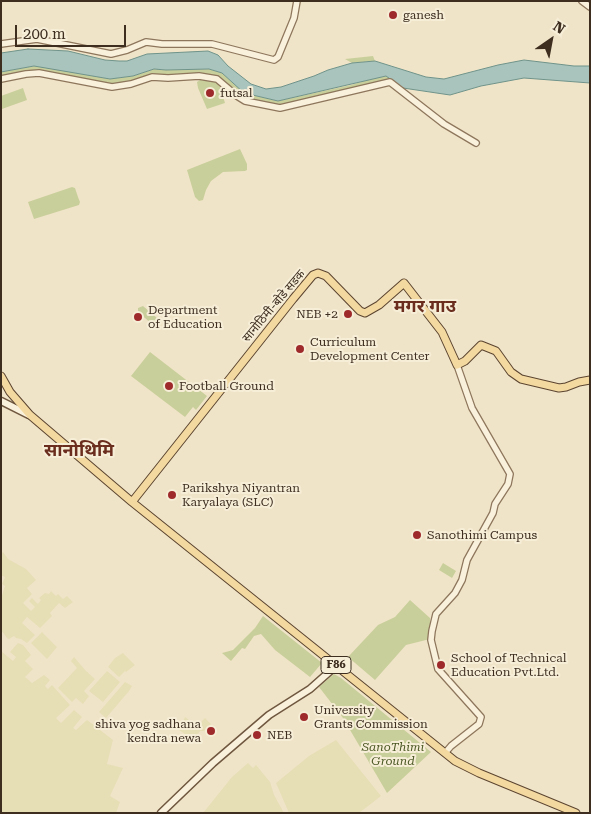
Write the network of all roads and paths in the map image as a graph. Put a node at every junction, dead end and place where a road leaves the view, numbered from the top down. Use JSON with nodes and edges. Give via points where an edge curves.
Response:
{"nodes":[{"id":1,"x":296,"y":1,"type":"edge"},
{"id":2,"x":582,"y":1,"type":"edge"},
{"id":3,"x":590,"y":8,"type":"edge"},
{"id":4,"x":1,"y":44,"type":"edge"},
{"id":5,"x":1,"y":79,"type":"edge"},
{"id":6,"x":476,"y":143,"type":"dead end"},
{"id":7,"x":457,"y":365,"type":"junction"},
{"id":8,"x":1,"y":376,"type":"edge"},
{"id":9,"x":590,"y":380,"type":"edge"},
{"id":10,"x":1,"y":401,"type":"edge"},
{"id":11,"x":30,"y":415,"type":"junction"},
{"id":12,"x":132,"y":502,"type":"junction"},
{"id":13,"x":337,"y":665,"type":"junction"},
{"id":14,"x":445,"y":752,"type":"junction"},
{"id":15,"x":161,"y":813,"type":"edge"},
{"id":16,"x":576,"y":813,"type":"edge"}],
"edges":[{"from":1,"to":4,"type":"street","via":[[294,18],[274,60],[212,44],[146,42],[111,54],[37,38]]},
{"from":2,"to":3,"type":"street"},
{"from":5,"to":6,"type":"street","via":[[39,73],[112,87],[152,77],[199,76],[217,79],[245,101],[280,108],[390,82],[444,124]]},
{"from":7,"to":9,"type":"main road","via":[[481,345],[496,351],[511,372],[521,379],[559,388]]},
{"from":7,"to":12,"type":"main road","name":"सानोठिमी-बोडे सडक","via":[[442,332],[404,282],[365,313],[326,276],[315,274]]},
{"from":7,"to":14,"type":"street","via":[[472,408],[510,474],[508,484],[467,560],[462,580],[436,614],[432,631],[438,669],[481,717],[479,724]]},
{"from":8,"to":11,"type":"main road","number":"F86"},
{"from":10,"to":11,"type":"main road"},
{"from":11,"to":12,"type":"main road","number":"F86"},
{"from":12,"to":13,"type":"main road","number":"F86"},
{"from":13,"to":14,"type":"main road","number":"F86"},
{"from":13,"to":15,"type":"main road","via":[[310,689],[269,715]]},
{"from":14,"to":16,"type":"main road","number":"F86","via":[[465,767]]}]}
